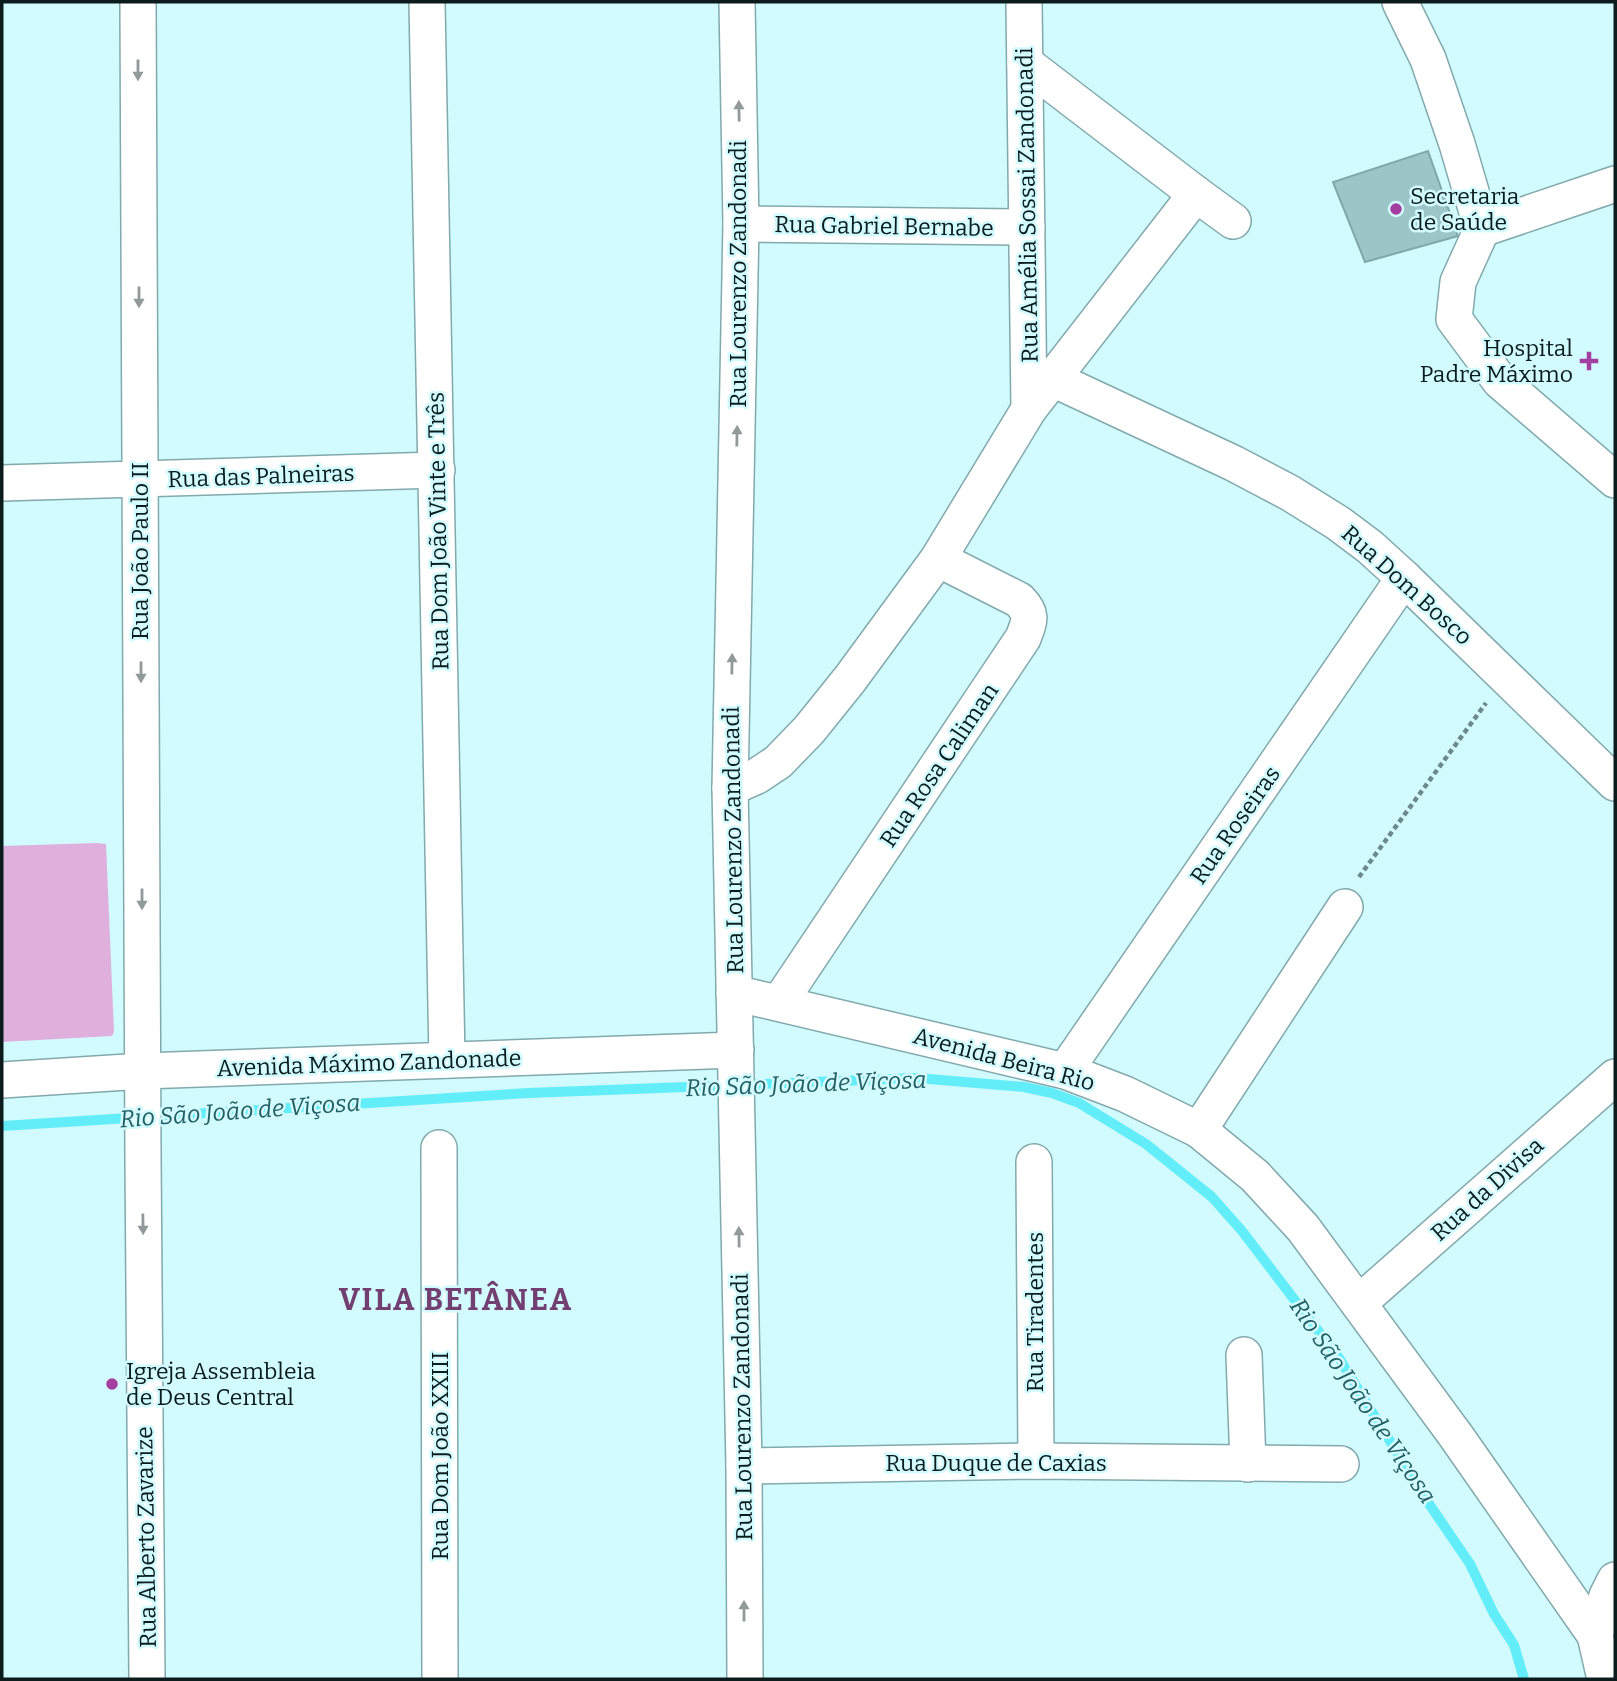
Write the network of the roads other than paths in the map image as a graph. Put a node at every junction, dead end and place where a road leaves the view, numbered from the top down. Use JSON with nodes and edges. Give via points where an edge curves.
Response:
{"nodes":[{"id":1,"x":138,"y":2,"type":"edge"},
{"id":2,"x":427,"y":2,"type":"edge"},
{"id":3,"x":737,"y":2,"type":"edge"},
{"id":4,"x":1024,"y":2,"type":"edge"},
{"id":5,"x":1400,"y":2,"type":"edge"},
{"id":6,"x":1025,"y":63,"type":"junction"},
{"id":7,"x":1615,"y":184,"type":"edge"},
{"id":8,"x":1196,"y":194,"type":"junction"},
{"id":9,"x":1233,"y":221,"type":"dead end"},
{"id":10,"x":741,"y":224,"type":"junction"},
{"id":11,"x":1027,"y":227,"type":"junction"},
{"id":12,"x":1482,"y":229,"type":"junction"},
{"id":13,"x":1052,"y":379,"type":"junction"},
{"id":14,"x":1029,"y":409,"type":"junction"},
{"id":15,"x":437,"y":470,"type":"junction"},
{"id":16,"x":140,"y":480,"type":"junction"},
{"id":17,"x":1615,"y":480,"type":"edge"},
{"id":18,"x":2,"y":483,"type":"edge"},
{"id":19,"x":938,"y":559,"type":"junction"},
{"id":20,"x":1405,"y":578,"type":"junction"},
{"id":21,"x":1615,"y":783,"type":"edge"},
{"id":22,"x":730,"y":788,"type":"junction"},
{"id":23,"x":1351,"y":894,"type":"road end"},
{"id":24,"x":734,"y":993,"type":"junction"},
{"id":25,"x":779,"y":1003,"type":"junction"},
{"id":26,"x":447,"y":1060,"type":"junction"},
{"id":27,"x":736,"y":1062,"type":"junction"},
{"id":28,"x":1065,"y":1071,"type":"junction"},
{"id":29,"x":1615,"y":1077,"type":"edge"},
{"id":30,"x":2,"y":1080,"type":"edge"},
{"id":31,"x":143,"y":1086,"type":"junction"},
{"id":32,"x":1199,"y":1130,"type":"junction"},
{"id":33,"x":439,"y":1148,"type":"dead end"},
{"id":34,"x":1034,"y":1163,"type":"dead end"},
{"id":35,"x":1360,"y":1302,"type":"junction"},
{"id":36,"x":1244,"y":1355,"type":"dead end"},
{"id":37,"x":1036,"y":1461,"type":"junction"},
{"id":38,"x":1248,"y":1464,"type":"junction"},
{"id":39,"x":1341,"y":1464,"type":"dead end"},
{"id":40,"x":744,"y":1466,"type":"junction"},
{"id":41,"x":1615,"y":1580,"type":"edge"},
{"id":42,"x":1595,"y":1634,"type":"junction"},
{"id":43,"x":147,"y":1679,"type":"edge"},
{"id":44,"x":440,"y":1679,"type":"edge"},
{"id":45,"x":745,"y":1679,"type":"edge"},
{"id":46,"x":1605,"y":1679,"type":"edge"}],
"edges":[{"from":1,"to":16,"type":"street","name":"Rua João Paulo II","one_way":true},
{"from":2,"to":15,"type":"street","name":"Rua Dom João Vinte e Três"},
{"from":10,"to":3,"type":"street","name":"Rua Lourenzo Zandonadi","one_way":true},
{"from":4,"to":6,"type":"street","name":"Rua Amélia Sossai Zandonadi"},
{"from":5,"to":12,"type":"street","via":[[1428,59]]},
{"from":6,"to":8,"type":"street"},
{"from":6,"to":11,"type":"street","name":"Rua Amélia Sossai Zandonadi"},
{"from":7,"to":12,"type":"street"},
{"from":8,"to":9,"type":"street"},
{"from":8,"to":13,"type":"street"},
{"from":10,"to":11,"type":"street","name":"Rua Gabriel Bernabe"},
{"from":22,"to":10,"type":"street","name":"Rua Lourenzo Zandonadi","one_way":true},
{"from":11,"to":14,"type":"street","name":"Rua Amélia Sossai Zandonadi"},
{"from":12,"to":17,"type":"street","via":[[1458,282],[1454,319],[1500,381]]},
{"from":13,"to":14,"type":"street"},
{"from":13,"to":20,"type":"street","name":"Rua Dom Bosco","via":[[1290,493],[1338,523]]},
{"from":14,"to":19,"type":"street"},
{"from":15,"to":16,"type":"street","name":"Rua das Palneiras"},
{"from":15,"to":26,"type":"street","name":"Rua Dom João Vinte e Três"},
{"from":16,"to":18,"type":"street","name":"Rua das Palneiras"},
{"from":16,"to":31,"type":"street","name":"Rua João Paulo II","one_way":true},
{"from":19,"to":22,"type":"street","via":[[809,730],[778,762]]},
{"from":19,"to":25,"type":"street","name":"Rua Rosa Caliman","via":[[1018,600],[1027,609],[1029,620],[1023,638]]},
{"from":20,"to":21,"type":"street","name":"Rua Dom Bosco"},
{"from":20,"to":28,"type":"street","name":"Rua Roseiras"},
{"from":22,"to":24,"type":"street","name":"Rua Lourenzo Zandonadi"},
{"from":23,"to":32,"type":"street"},
{"from":24,"to":25,"type":"street","name":"Avenida Beira Rio"},
{"from":24,"to":27,"type":"street","name":"Rua Lourenzo Zandonadi"},
{"from":25,"to":28,"type":"street","name":"Avenida Beira Rio"},
{"from":26,"to":27,"type":"street","name":"Avenida Máximo Zandonade"},
{"from":26,"to":31,"type":"street","name":"Avenida Máximo Zandonade"},
{"from":40,"to":27,"type":"street","name":"Rua Lourenzo Zandonadi","one_way":true},
{"from":28,"to":32,"type":"street","name":"Avenida Beira Rio"},
{"from":29,"to":35,"type":"street","name":"Rua da Divisa"},
{"from":30,"to":31,"type":"street","name":"Avenida Máximo Zandonade"},
{"from":31,"to":43,"type":"street","name":"Rua Alberto Zavarize","one_way":true},
{"from":32,"to":35,"type":"street","name":"Avenida Beira Rio","via":[[1271,1193]]},
{"from":33,"to":44,"type":"street","name":"Rua Dom João XXIII"},
{"from":34,"to":37,"type":"street","name":"Rua Tiradentes"},
{"from":35,"to":42,"type":"street","name":"Avenida Beira Rio"},
{"from":36,"to":38,"type":"street"},
{"from":37,"to":38,"type":"street","name":"Rua Duque de Caxias"},
{"from":37,"to":40,"type":"street","name":"Rua Duque de Caxias"},
{"from":38,"to":39,"type":"street","name":"Rua Duque de Caxias"},
{"from":45,"to":40,"type":"street","name":"Rua Lourenzo Zandonadi","one_way":true},
{"from":41,"to":42,"type":"street"},
{"from":42,"to":46,"type":"street"}]}
